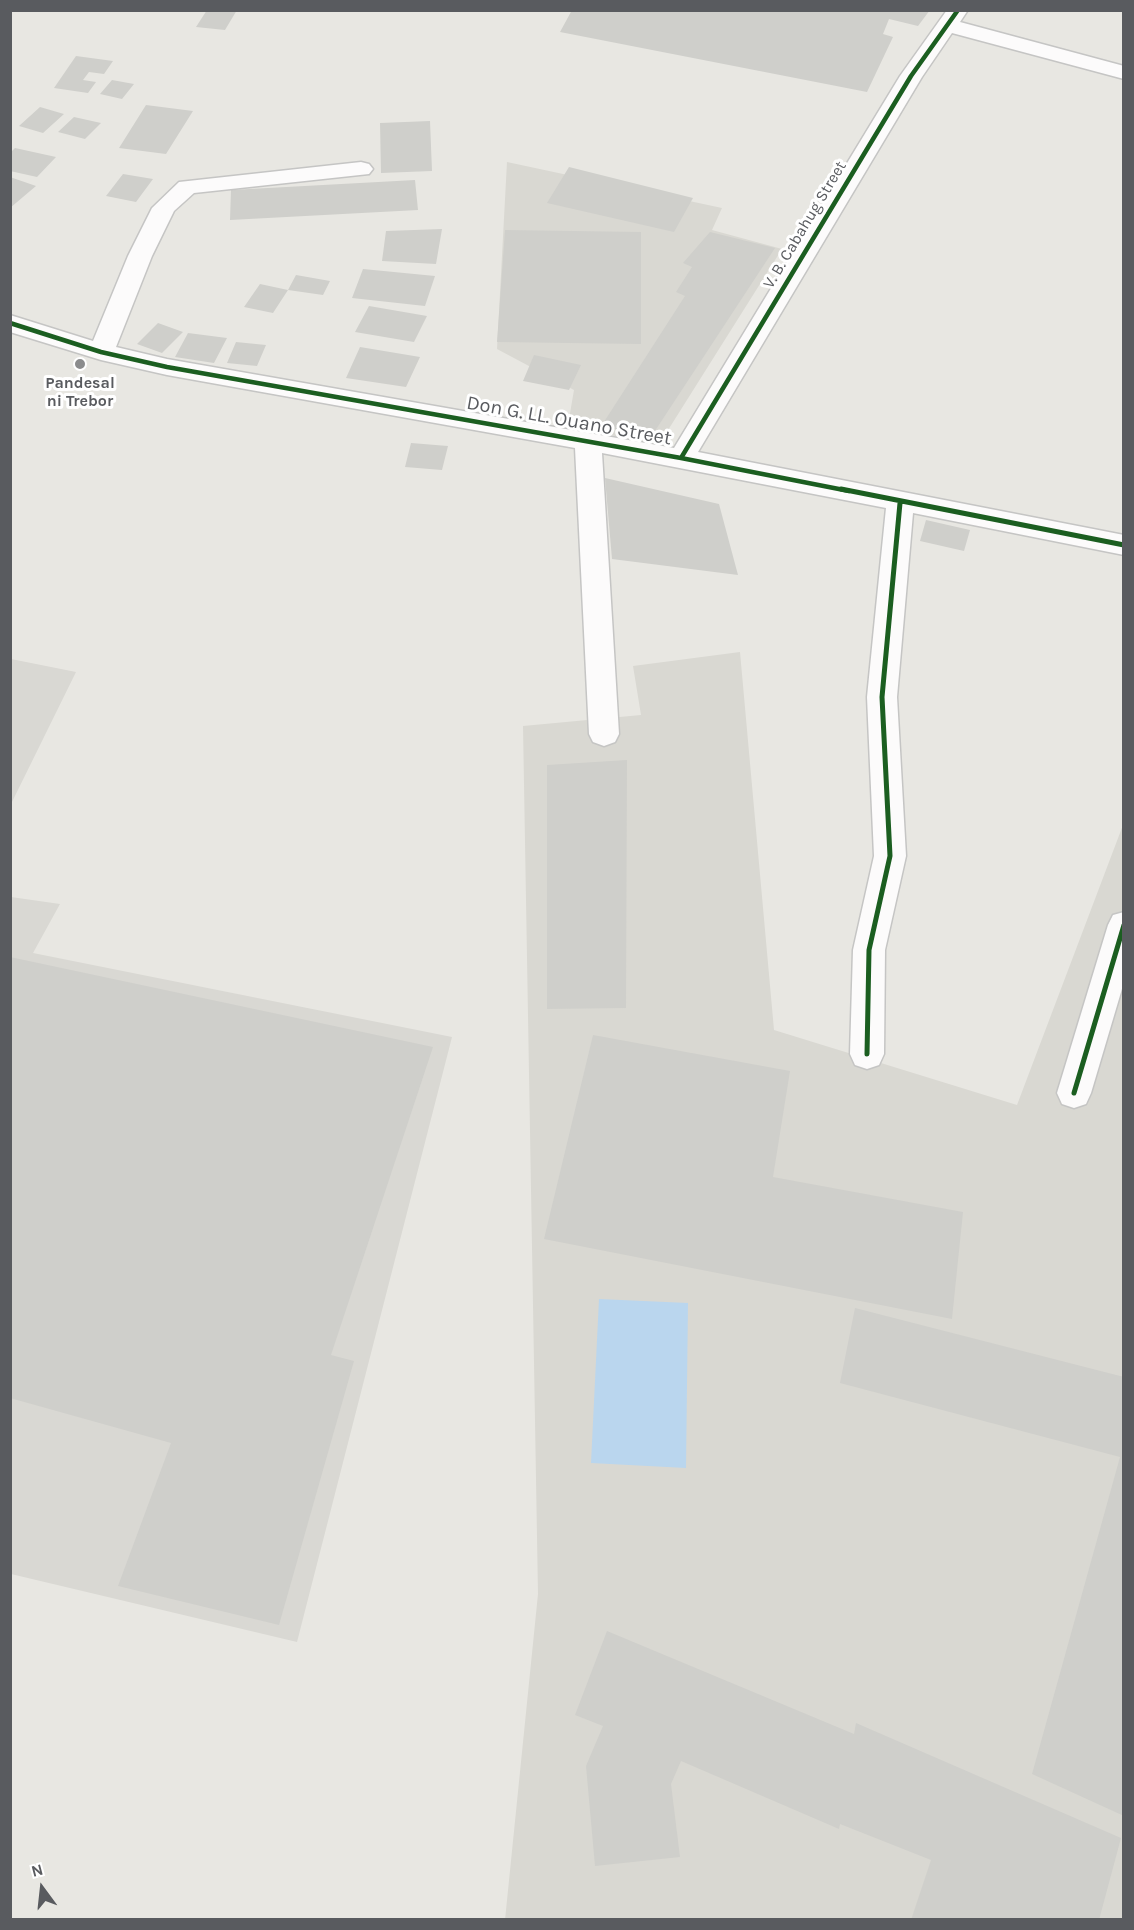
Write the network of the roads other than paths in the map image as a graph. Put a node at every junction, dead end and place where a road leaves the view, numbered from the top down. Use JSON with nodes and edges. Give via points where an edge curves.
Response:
{"nodes":[{"id":1,"x":952,"y":18,"type":"edge"},
{"id":2,"x":1124,"y":73,"type":"edge"},
{"id":3,"x":361,"y":169,"type":"dead end"},
{"id":4,"x":10,"y":322,"type":"edge"},
{"id":5,"x":101,"y":352,"type":"junction"},
{"id":6,"x":588,"y":441,"type":"junction"},
{"id":7,"x":681,"y":458,"type":"junction"},
{"id":8,"x":900,"y":503,"type":"junction"},
{"id":9,"x":1124,"y":545,"type":"edge"},
{"id":10,"x":604,"y":734,"type":"dead end"},
{"id":11,"x":1124,"y":925,"type":"edge"},
{"id":12,"x":867,"y":1054,"type":"dead end"},
{"id":13,"x":1074,"y":1093,"type":"dead end"}],
"edges":[{"from":1,"to":2,"type":"street"},
{"from":1,"to":7,"type":"street","name":"V. B. Cabahug Street","via":[[911,76]]},
{"from":3,"to":5,"type":"street","via":[[186,187],[164,208]]},
{"from":4,"to":5,"type":"street","name":"Don G. LL. Ouano Street"},
{"from":5,"to":6,"type":"street","name":"Don G. LL. Ouano Street","via":[[166,367]]},
{"from":6,"to":7,"type":"street","name":"Don G. LL. Ouano Street"},
{"from":6,"to":10,"type":"street"},
{"from":7,"to":8,"type":"street","name":"Don G. LL. Ouano Street"},
{"from":8,"to":9,"type":"street","name":"Don G. LL. Ouano Street"},
{"from":8,"to":12,"type":"street","via":[[882,697],[890,856],[869,950]]},
{"from":11,"to":13,"type":"street"}]}
